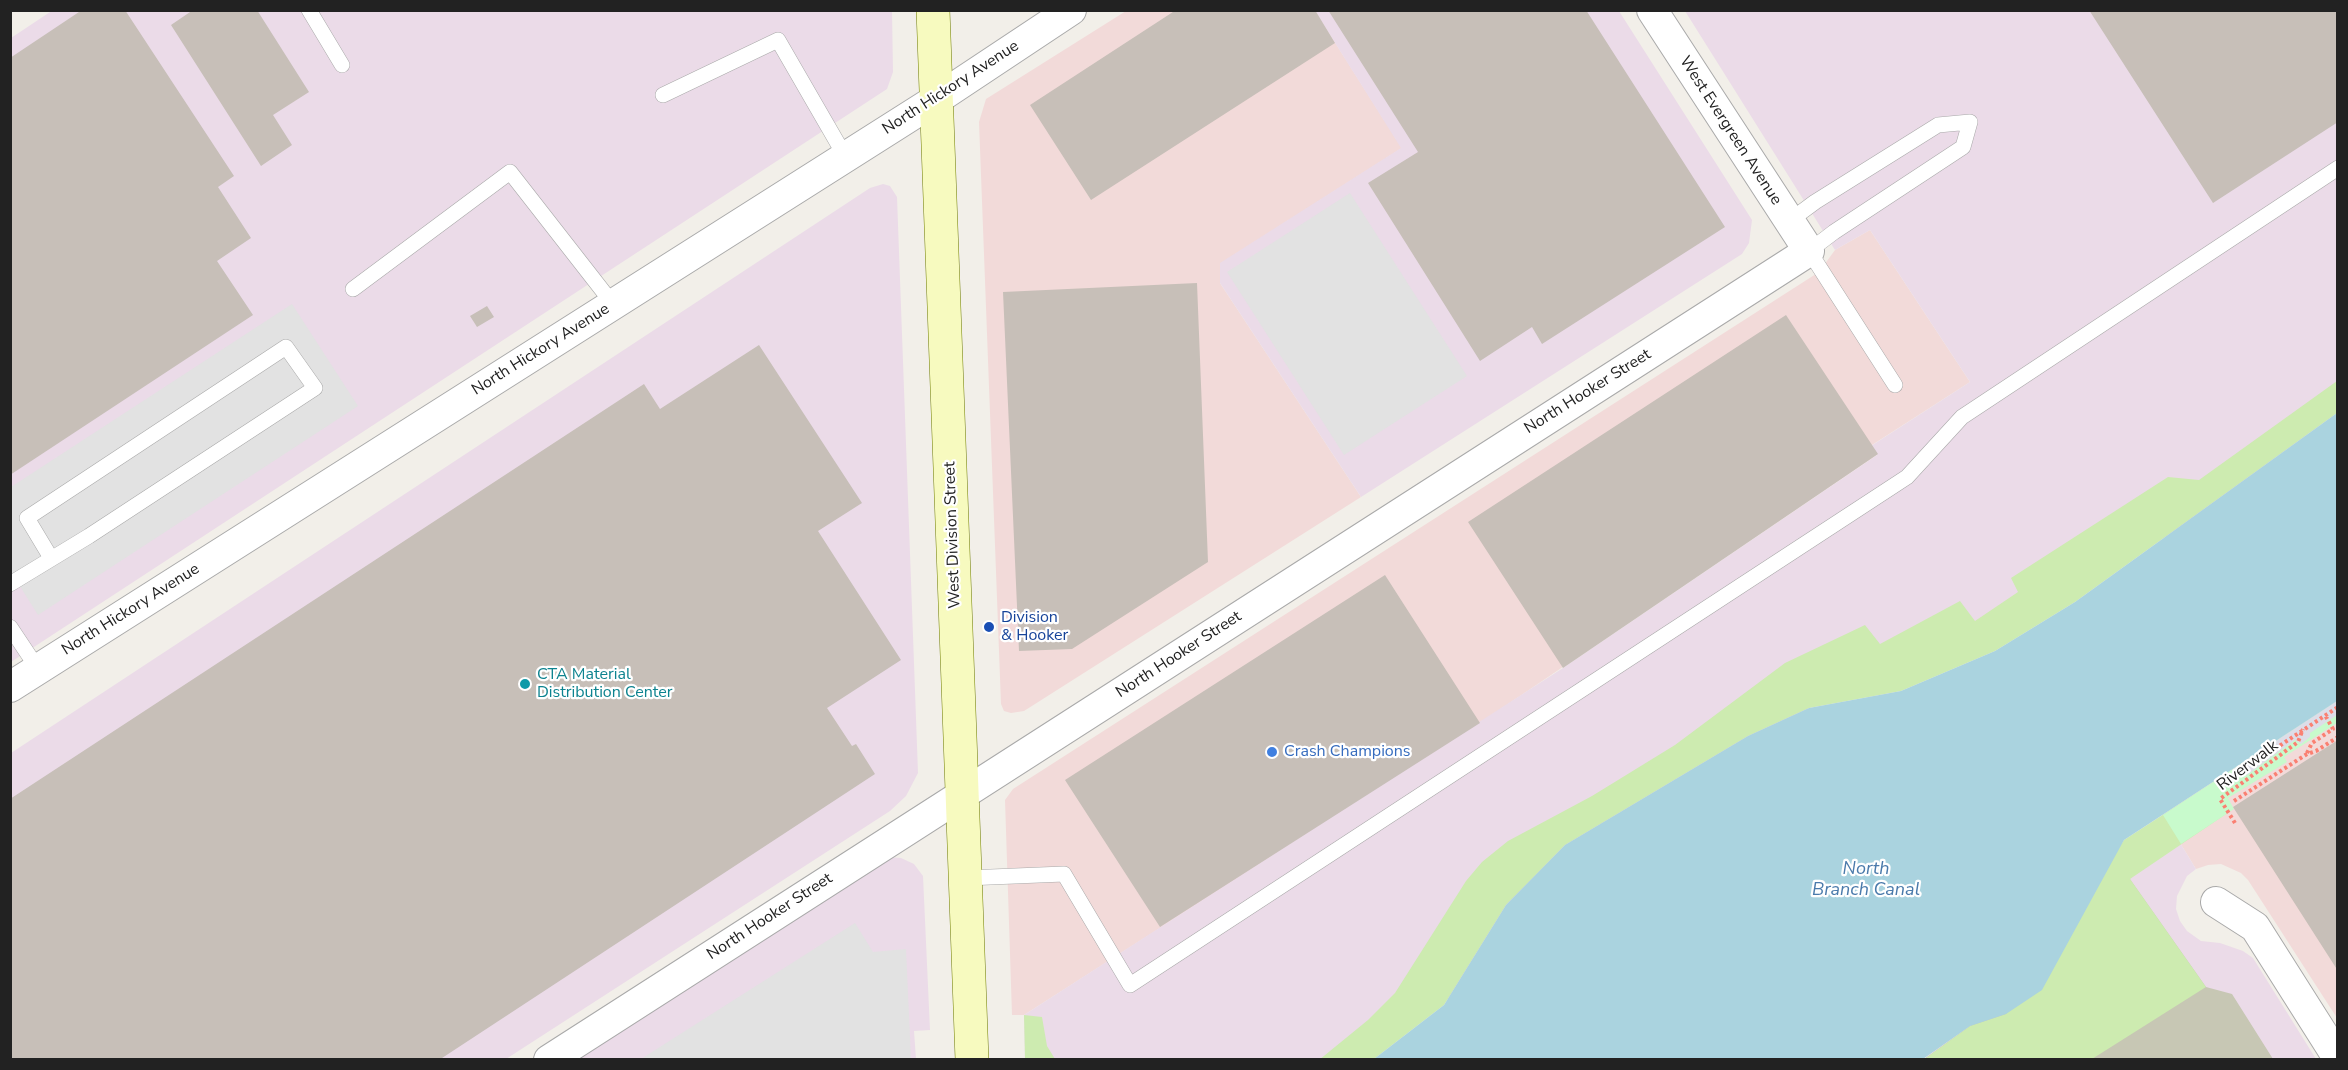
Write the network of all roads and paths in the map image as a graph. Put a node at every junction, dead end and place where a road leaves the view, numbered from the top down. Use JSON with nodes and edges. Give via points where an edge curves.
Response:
{"nodes":[{"id":1,"x":309,"y":10,"type":"edge"},
{"id":2,"x":933,"y":10,"type":"edge"},
{"id":3,"x":1071,"y":10,"type":"edge"},
{"id":4,"x":1652,"y":10,"type":"edge"},
{"id":5,"x":342,"y":65,"type":"dead end"},
{"id":6,"x":663,"y":95,"type":"dead end"},
{"id":7,"x":937,"y":99,"type":"junction"},
{"id":8,"x":845,"y":156,"type":"junction"},
{"id":9,"x":2337,"y":168,"type":"edge"},
{"id":10,"x":1788,"y":222,"type":"junction"},
{"id":11,"x":1809,"y":251,"type":"junction"},
{"id":12,"x":353,"y":289,"type":"dead end"},
{"id":13,"x":613,"y":304,"type":"junction"},
{"id":14,"x":1895,"y":385,"type":"dead end"},
{"id":15,"x":51,"y":558,"type":"junction"},
{"id":16,"x":10,"y":584,"type":"edge"},
{"id":17,"x":10,"y":627,"type":"edge"},
{"id":18,"x":38,"y":669,"type":"junction"},
{"id":19,"x":10,"y":687,"type":"edge"},
{"id":20,"x":2337,"y":707,"type":"edge"},
{"id":21,"x":2325,"y":715,"type":"junction"},
{"id":22,"x":2303,"y":729,"type":"junction"},
{"id":23,"x":2337,"y":737,"type":"edge"},
{"id":24,"x":2307,"y":753,"type":"junction"},
{"id":25,"x":2240,"y":772,"type":"dead end"},
{"id":26,"x":962,"y":795,"type":"junction"},
{"id":27,"x":2234,"y":801,"type":"dead end"},
{"id":28,"x":2235,"y":823,"type":"dead end"},
{"id":29,"x":966,"y":878,"type":"junction"},
{"id":30,"x":2216,"y":902,"type":"dead end"},
{"id":31,"x":2337,"y":1058,"type":"edge"},
{"id":32,"x":549,"y":1059,"type":"edge"},
{"id":33,"x":972,"y":1059,"type":"edge"}],
"edges":[{"from":1,"to":5,"type":"lane"},
{"from":2,"to":7,"type":"main road","name":"West Division Street"},
{"from":3,"to":7,"type":"street","name":"North Hickory Avenue"},
{"from":4,"to":10,"type":"street","name":"West Evergreen Avenue"},
{"from":6,"to":8,"type":"lane","via":[[778,40]]},
{"from":7,"to":8,"type":"street","name":"North Hickory Avenue"},
{"from":7,"to":26,"type":"main road","name":"West Division Street"},
{"from":8,"to":13,"type":"street","name":"North Hickory Avenue"},
{"from":9,"to":29,"type":"lane","via":[[1962,417],[1907,477],[1130,985],[1064,874]]},
{"from":10,"to":11,"type":"street","name":"West Evergreen Avenue"},
{"from":10,"to":11,"type":"lane","via":[[1938,124],[1970,122],[1963,147]]},
{"from":11,"to":14,"type":"lane"},
{"from":11,"to":26,"type":"street","name":"North Hooker Street"},
{"from":12,"to":13,"type":"lane","via":[[510,172]]},
{"from":13,"to":18,"type":"street","name":"North Hickory Avenue"},
{"from":15,"to":15,"type":"lane","via":[[315,388],[286,347],[27,518]]},
{"from":15,"to":16,"type":"lane"},
{"from":17,"to":18,"type":"lane"},
{"from":18,"to":19,"type":"street","name":"North Hickory Avenue"},
{"from":20,"to":21,"type":"path","name":"Riverwalk"},
{"from":21,"to":22,"type":"path","name":"Riverwalk"},
{"from":21,"to":24,"type":"path","via":[[2333,729],[2312,743]]},
{"from":22,"to":25,"type":"path","name":"Riverwalk"},
{"from":22,"to":28,"type":"path","name":"Riverwalk","via":[[2298,742],[2220,799]]},
{"from":23,"to":24,"type":"path"},
{"from":24,"to":27,"type":"path"},
{"from":26,"to":29,"type":"main road","name":"West Division Street"},
{"from":26,"to":32,"type":"street","name":"North Hooker Street"},
{"from":29,"to":33,"type":"main road","name":"West Division Street"},
{"from":30,"to":31,"type":"street","via":[[2254,927]]}]}
